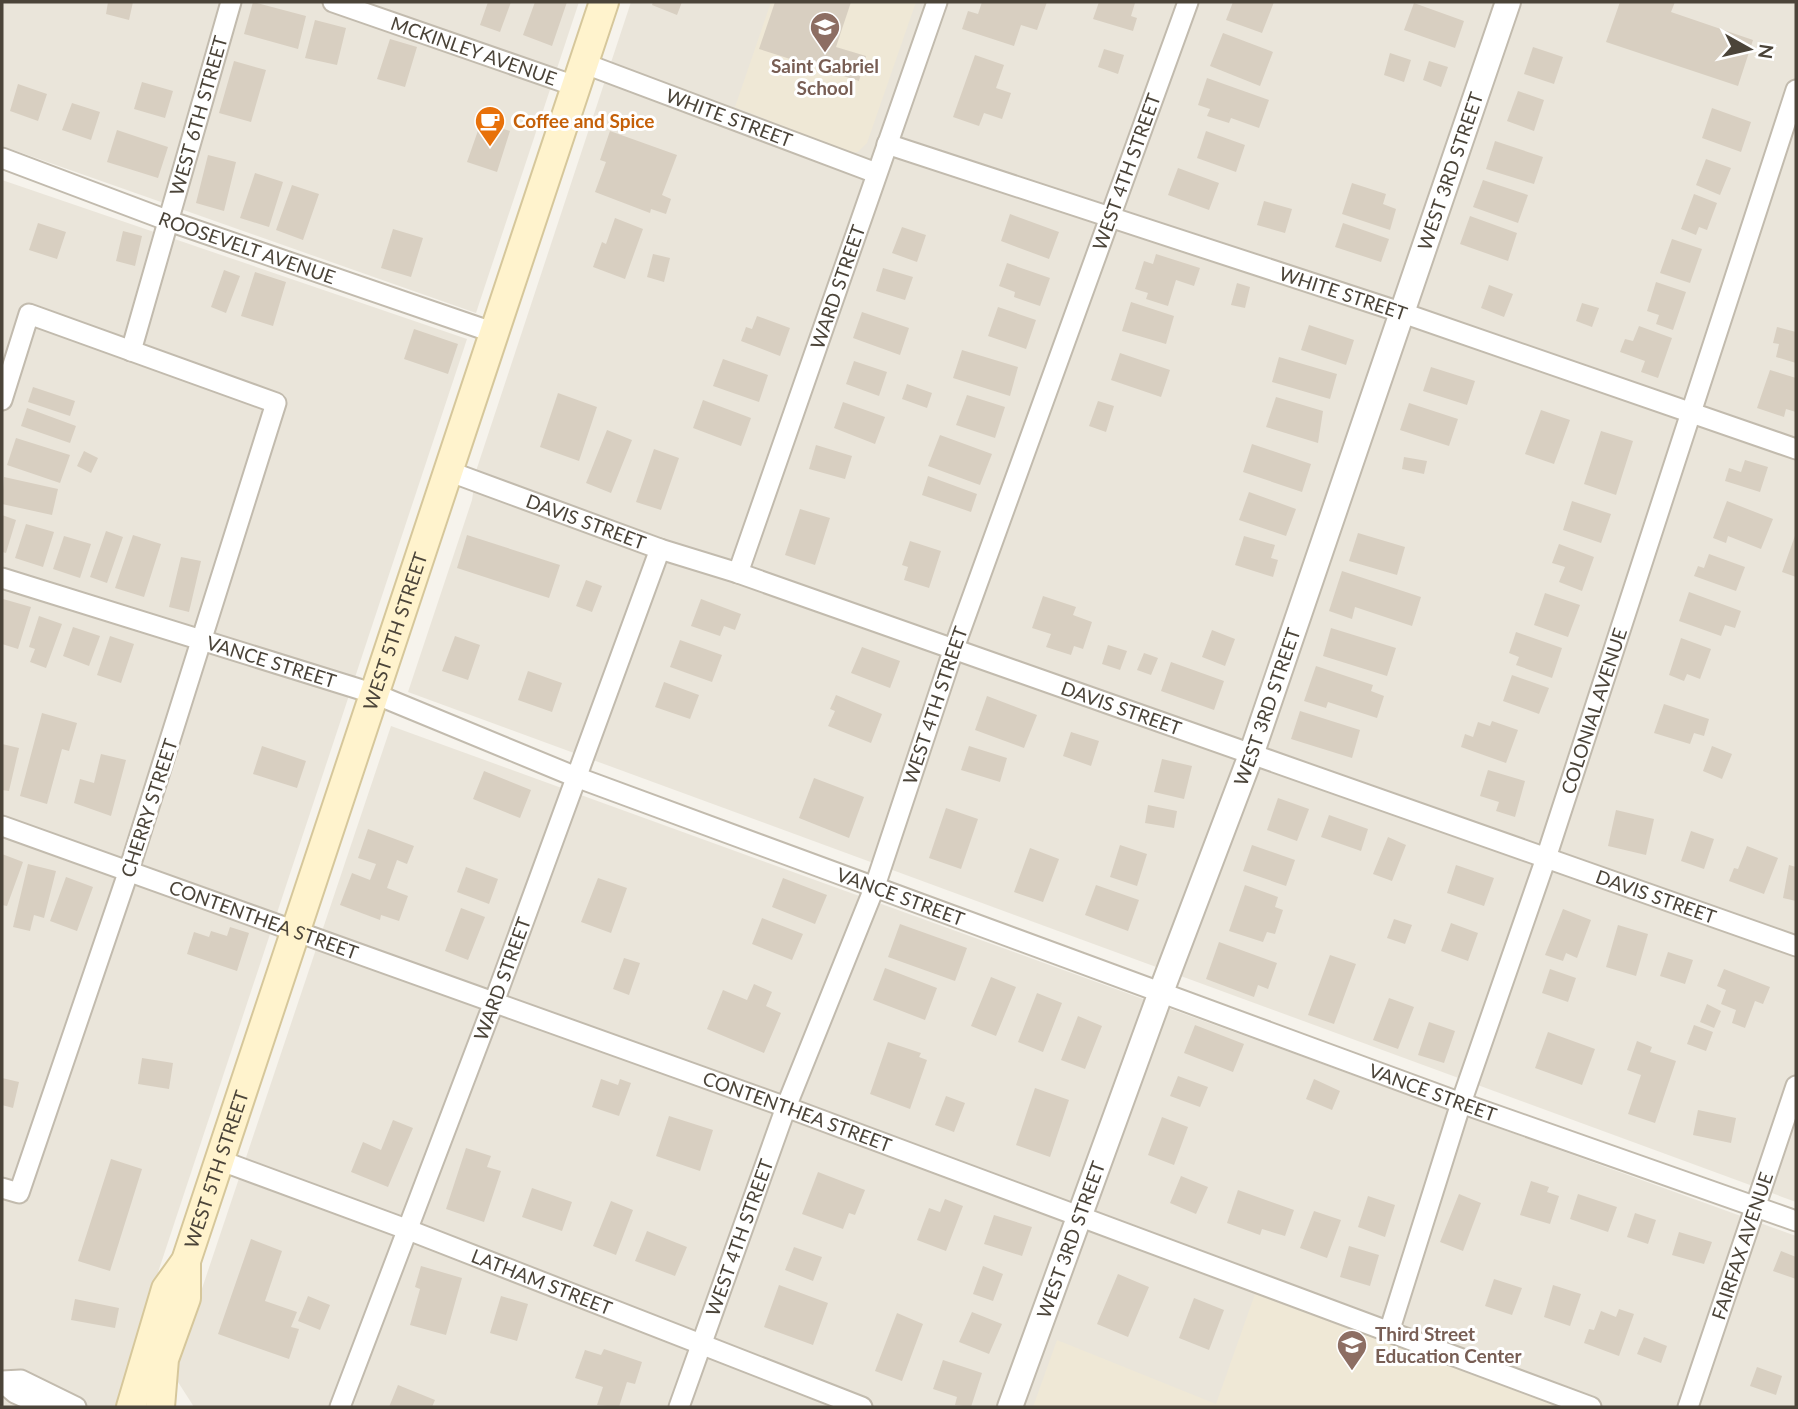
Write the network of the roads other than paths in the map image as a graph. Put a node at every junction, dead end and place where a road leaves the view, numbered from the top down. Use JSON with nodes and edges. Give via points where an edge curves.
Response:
{"nodes":[{"id":1,"x":231,"y":2,"type":"edge"},
{"id":2,"x":333,"y":2,"type":"edge"},
{"id":3,"x":604,"y":2,"type":"edge"},
{"id":4,"x":937,"y":2,"type":"edge"},
{"id":5,"x":1188,"y":2,"type":"edge"},
{"id":6,"x":1508,"y":2,"type":"edge"},
{"id":7,"x":579,"y":75,"type":"junction"},
{"id":8,"x":1796,"y":90,"type":"edge"},
{"id":9,"x":887,"y":144,"type":"junction"},
{"id":10,"x":2,"y":158,"type":"edge"},
{"id":11,"x":876,"y":173,"type":"junction"},
{"id":12,"x":1111,"y":218,"type":"junction"},
{"id":13,"x":169,"y":221,"type":"junction"},
{"id":14,"x":1400,"y":312,"type":"junction"},
{"id":15,"x":492,"y":332,"type":"junction"},
{"id":16,"x":131,"y":351,"type":"junction"},
{"id":17,"x":2,"y":400,"type":"edge"},
{"id":18,"x":1691,"y":415,"type":"junction"},
{"id":19,"x":1796,"y":449,"type":"edge"},
{"id":20,"x":448,"y":471,"type":"junction"},
{"id":21,"x":660,"y":549,"type":"junction"},
{"id":22,"x":738,"y":573,"type":"junction"},
{"id":23,"x":2,"y":578,"type":"edge"},
{"id":24,"x":202,"y":640,"type":"junction"},
{"id":25,"x":954,"y":648,"type":"junction"},
{"id":26,"x":375,"y":694,"type":"junction"},
{"id":27,"x":1251,"y":755,"type":"junction"},
{"id":28,"x":576,"y":776,"type":"junction"},
{"id":29,"x":2,"y":826,"type":"edge"},
{"id":30,"x":1546,"y":858,"type":"junction"},
{"id":31,"x":129,"y":870,"type":"junction"},
{"id":32,"x":875,"y":886,"type":"junction"},
{"id":33,"x":295,"y":932,"type":"junction"},
{"id":34,"x":1796,"y":946,"type":"edge"},
{"id":35,"x":1161,"y":992,"type":"junction"},
{"id":36,"x":494,"y":1002,"type":"junction"},
{"id":37,"x":1796,"y":1086,"type":"edge"},
{"id":38,"x":1461,"y":1103,"type":"junction"},
{"id":39,"x":786,"y":1107,"type":"junction"},
{"id":40,"x":219,"y":1160,"type":"junction"},
{"id":41,"x":2,"y":1188,"type":"edge"},
{"id":42,"x":1755,"y":1208,"type":"junction"},
{"id":43,"x":1078,"y":1218,"type":"junction"},
{"id":44,"x":1796,"y":1221,"type":"edge"},
{"id":45,"x":406,"y":1229,"type":"junction"},
{"id":46,"x":186,"y":1261,"type":"junction"},
{"id":47,"x":1389,"y":1332,"type":"junction"},
{"id":48,"x":701,"y":1344,"type":"junction"},
{"id":49,"x":2,"y":1381,"type":"edge"},
{"id":50,"x":46,"y":1407,"type":"edge"},
{"id":51,"x":76,"y":1407,"type":"edge"},
{"id":52,"x":131,"y":1407,"type":"edge"},
{"id":53,"x":160,"y":1407,"type":"edge"},
{"id":54,"x":340,"y":1407,"type":"edge"},
{"id":55,"x":678,"y":1407,"type":"edge"},
{"id":56,"x":862,"y":1407,"type":"edge"},
{"id":57,"x":1010,"y":1407,"type":"edge"},
{"id":58,"x":1591,"y":1407,"type":"edge"},
{"id":59,"x":1688,"y":1407,"type":"edge"}],
"edges":[{"from":1,"to":13,"type":"street","name":"WEST 6TH STREET"},
{"from":2,"to":7,"type":"street","name":"MCKINLEY AVENUE"},
{"from":3,"to":7,"type":"main road","name":"WEST 5TH STREET"},
{"from":4,"to":9,"type":"street","name":"WARD STREET"},
{"from":5,"to":12,"type":"street","name":"WEST 4TH STREET"},
{"from":6,"to":14,"type":"street","name":"WEST 3RD STREET"},
{"from":7,"to":11,"type":"street","name":"WHITE STREET"},
{"from":7,"to":15,"type":"main road","name":"WEST 5TH STREET"},
{"from":8,"to":18,"type":"street","name":"COLONIAL AVENUE"},
{"from":9,"to":11,"type":"street","name":"WARD STREET"},
{"from":9,"to":12,"type":"street","name":"WHITE STREET"},
{"from":10,"to":13,"type":"street","name":"ROOSEVELT AVENUE"},
{"from":11,"to":22,"type":"street","name":"WARD STREET"},
{"from":12,"to":14,"type":"street","name":"WHITE STREET"},
{"from":12,"to":25,"type":"street","name":"WEST 4TH STREET"},
{"from":13,"to":15,"type":"street","name":"ROOSEVELT AVENUE"},
{"from":13,"to":16,"type":"street","name":"WEST 6TH STREET"},
{"from":14,"to":18,"type":"street","name":"WHITE STREET"},
{"from":14,"to":27,"type":"street","name":"WEST 3RD STREET"},
{"from":15,"to":20,"type":"main road","name":"WEST 5TH STREET"},
{"from":16,"to":17,"type":"street","via":[[29,314]]},
{"from":16,"to":24,"type":"street","name":"CHERRY STREET","via":[[276,403]]},
{"from":18,"to":19,"type":"street","name":"WHITE STREET"},
{"from":18,"to":30,"type":"street","name":"COLONIAL AVENUE"},
{"from":20,"to":21,"type":"street","name":"DAVIS STREET"},
{"from":20,"to":26,"type":"main road","name":"WEST 5TH STREET"},
{"from":21,"to":22,"type":"street","name":"DAVIS STREET"},
{"from":21,"to":28,"type":"street","name":"WARD STREET"},
{"from":22,"to":25,"type":"street","name":"DAVIS STREET"},
{"from":23,"to":24,"type":"street","name":"VANCE STREET"},
{"from":24,"to":26,"type":"street","name":"VANCE STREET"},
{"from":24,"to":31,"type":"street","name":"CHERRY STREET"},
{"from":25,"to":27,"type":"street","name":"DAVIS STREET"},
{"from":25,"to":32,"type":"street","name":"WEST 4TH STREET"},
{"from":26,"to":28,"type":"street","name":"VANCE STREET"},
{"from":26,"to":33,"type":"main road","name":"WEST 5TH STREET"},
{"from":27,"to":30,"type":"street","name":"DAVIS STREET"},
{"from":27,"to":35,"type":"street","name":"WEST 3RD STREET"},
{"from":28,"to":32,"type":"street","name":"VANCE STREET"},
{"from":28,"to":36,"type":"street","name":"WARD STREET"},
{"from":29,"to":31,"type":"street","name":"CONTENTHEA STREET"},
{"from":30,"to":34,"type":"street","name":"DAVIS STREET"},
{"from":30,"to":38,"type":"street","name":"COLONIAL AVENUE"},
{"from":31,"to":33,"type":"street","name":"CONTENTHEA STREET"},
{"from":31,"to":41,"type":"street","name":"CHERRY STREET","via":[[19,1193]]},
{"from":32,"to":35,"type":"street","name":"VANCE STREET"},
{"from":32,"to":39,"type":"street","name":"WEST 4TH STREET"},
{"from":33,"to":36,"type":"street","name":"CONTENTHEA STREET"},
{"from":33,"to":40,"type":"main road","name":"WEST 5TH STREET"},
{"from":35,"to":38,"type":"street","name":"VANCE STREET"},
{"from":35,"to":43,"type":"street","name":"WEST 3RD STREET"},
{"from":36,"to":39,"type":"street","name":"CONTENTHEA STREET"},
{"from":36,"to":45,"type":"street","name":"WARD STREET"},
{"from":37,"to":42,"type":"street","name":"FAIRFAX AVENUE"},
{"from":38,"to":42,"type":"street","name":"VANCE STREET"},
{"from":38,"to":47,"type":"street","name":"COLONIAL AVENUE"},
{"from":39,"to":43,"type":"street","name":"CONTENTHEA STREET"},
{"from":39,"to":48,"type":"street","name":"WEST 4TH STREET"},
{"from":40,"to":45,"type":"street","name":"LATHAM STREET"},
{"from":40,"to":46,"type":"main road","name":"WEST 5TH STREET"},
{"from":42,"to":44,"type":"street","name":"VANCE STREET"},
{"from":42,"to":59,"type":"street","name":"FAIRFAX AVENUE"},
{"from":43,"to":47,"type":"street","name":"CONTENTHEA STREET"},
{"from":43,"to":57,"type":"street","name":"WEST 3RD STREET"},
{"from":45,"to":48,"type":"street","name":"LATHAM STREET"},
{"from":45,"to":54,"type":"street","name":"WARD STREET"},
{"from":46,"to":52,"type":"main road","name":"WEST 5TH STREET","via":[[166,1289]]},
{"from":46,"to":53,"type":"main road","name":"WEST 5TH STREET","via":[[186,1298],[164,1359]]},
{"from":47,"to":58,"type":"street","name":"CONTENTHEA STREET"},
{"from":48,"to":55,"type":"street","name":"WEST 4TH STREET"},
{"from":48,"to":56,"type":"street","name":"LATHAM STREET"},
{"from":49,"to":50,"type":"street","via":[[15,1393]]},
{"from":49,"to":51,"type":"street","via":[[21,1380]]}]}
